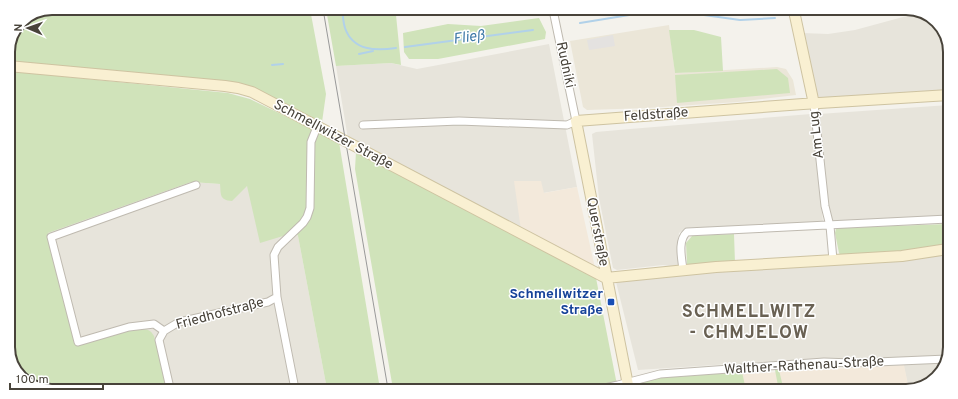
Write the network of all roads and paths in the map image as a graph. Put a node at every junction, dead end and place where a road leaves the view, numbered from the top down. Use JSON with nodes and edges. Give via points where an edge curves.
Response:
{"nodes":[{"id":1,"x":554,"y":15,"type":"edge"},
{"id":2,"x":795,"y":15,"type":"edge"},
{"id":3,"x":15,"y":67,"type":"edge"},
{"id":4,"x":943,"y":95,"type":"edge"},
{"id":5,"x":814,"y":104,"type":"junction"},
{"id":6,"x":576,"y":121,"type":"junction"},
{"id":7,"x":363,"y":125,"type":"dead end"},
{"id":8,"x":316,"y":127,"type":"junction"},
{"id":9,"x":196,"y":185,"type":"dead end"},
{"id":10,"x":943,"y":218,"type":"edge"},
{"id":11,"x":830,"y":226,"type":"junction"},
{"id":12,"x":943,"y":249,"type":"edge"},
{"id":13,"x":833,"y":260,"type":"junction"},
{"id":14,"x":683,"y":270,"type":"junction"},
{"id":15,"x":606,"y":278,"type":"junction"},
{"id":16,"x":278,"y":297,"type":"junction"},
{"id":17,"x":164,"y":331,"type":"junction"},
{"id":18,"x":941,"y":359,"type":"edge"},
{"id":19,"x":169,"y":384,"type":"edge"},
{"id":20,"x":294,"y":384,"type":"edge"},
{"id":21,"x":628,"y":384,"type":"edge"},
{"id":22,"x":633,"y":384,"type":"edge"}],
"edges":[{"from":1,"to":6,"type":"street","name":"Rudniki"},
{"from":2,"to":5,"type":"street","name":"Am Lug"},
{"from":3,"to":8,"type":"street","name":"Schmellwitzer Straße","via":[[238,88],[252,92]]},
{"from":4,"to":5,"type":"street","name":"Feldstraße"},
{"from":5,"to":6,"type":"street","name":"Feldstraße"},
{"from":5,"to":11,"type":"street","name":"Am Lug","via":[[825,206]]},
{"from":6,"to":7,"type":"street","name":"Feldstraße","via":[[567,125],[459,121]]},
{"from":6,"to":15,"type":"street","name":"Querstraße"},
{"from":8,"to":15,"type":"street","name":"Schmellwitzer Straße"},
{"from":8,"to":16,"type":"street","name":"Friedhofstraße","via":[[311,142],[309,213],[303,223],[278,247],[274,255]]},
{"from":9,"to":17,"type":"street","name":"Friedhofstraße","via":[[51,237],[78,342],[130,327],[154,324]]},
{"from":10,"to":11,"type":"street"},
{"from":11,"to":13,"type":"street","name":"Am Lug"},
{"from":11,"to":14,"type":"street","via":[[686,232],[681,242]]},
{"from":12,"to":13,"type":"street","via":[[902,256]]},
{"from":13,"to":14,"type":"street"},
{"from":14,"to":15,"type":"street"},
{"from":15,"to":21,"type":"street","name":"Querstraße"},
{"from":16,"to":17,"type":"street","name":"Friedhofstraße","via":[[268,302],[179,322]]},
{"from":16,"to":20,"type":"street"},
{"from":17,"to":19,"type":"street","via":[[159,340]]},
{"from":18,"to":22,"type":"street","name":"Walther-Rathenau-Straße","via":[[824,362],[660,374]]}]}
